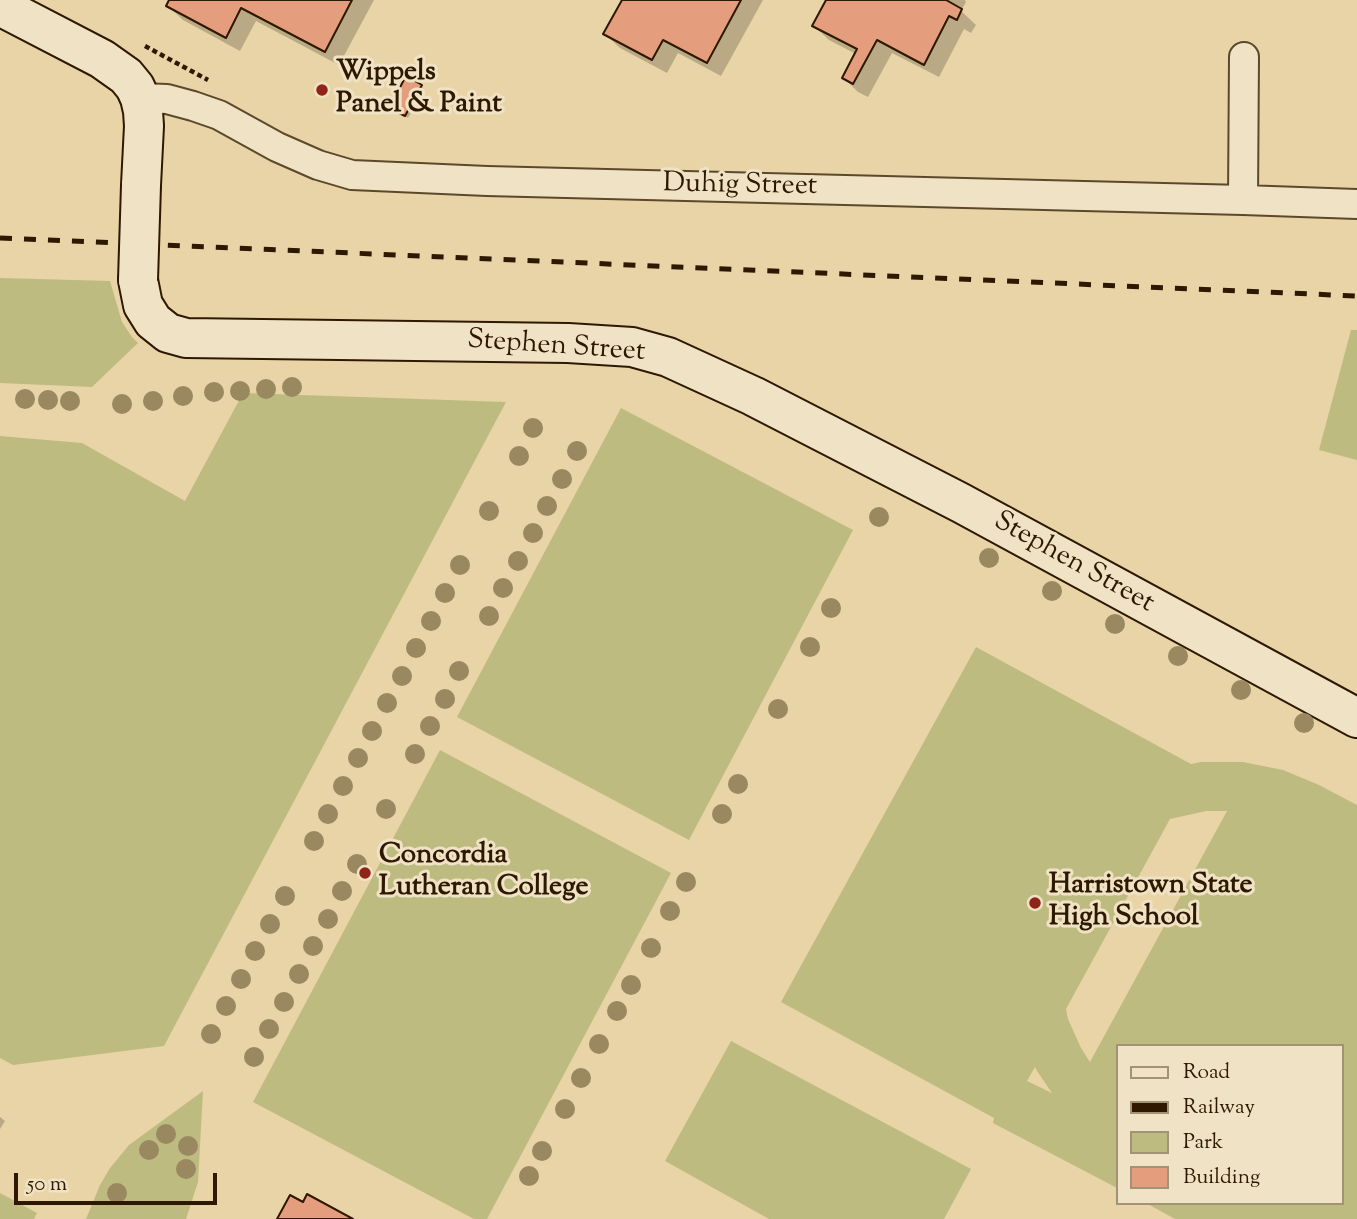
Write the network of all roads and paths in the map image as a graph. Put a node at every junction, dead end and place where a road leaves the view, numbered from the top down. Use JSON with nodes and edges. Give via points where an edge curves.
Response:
{"nodes":[{"id":1,"x":0,"y":6,"type":"edge"},
{"id":2,"x":1244,"y":57,"type":"dead end"},
{"id":3,"x":140,"y":98,"type":"junction"},
{"id":4,"x":1243,"y":200,"type":"junction"},
{"id":5,"x":1357,"y":204,"type":"edge"},
{"id":6,"x":1357,"y":719,"type":"edge"}],
"edges":[{"from":1,"to":3,"type":"street","via":[[116,68]]},
{"from":2,"to":4,"type":"street"},
{"from":3,"to":4,"type":"street","name":"Duhig Street","via":[[193,106],[317,165],[352,175]]},
{"from":3,"to":6,"type":"street","name":"Stephen Street","bridge":true,"via":[[144,126],[138,280],[143,305],[153,321],[169,333],[186,338],[568,343],[632,347],[668,357],[961,503]]},
{"from":4,"to":5,"type":"street","name":"Duhig Street"}]}
